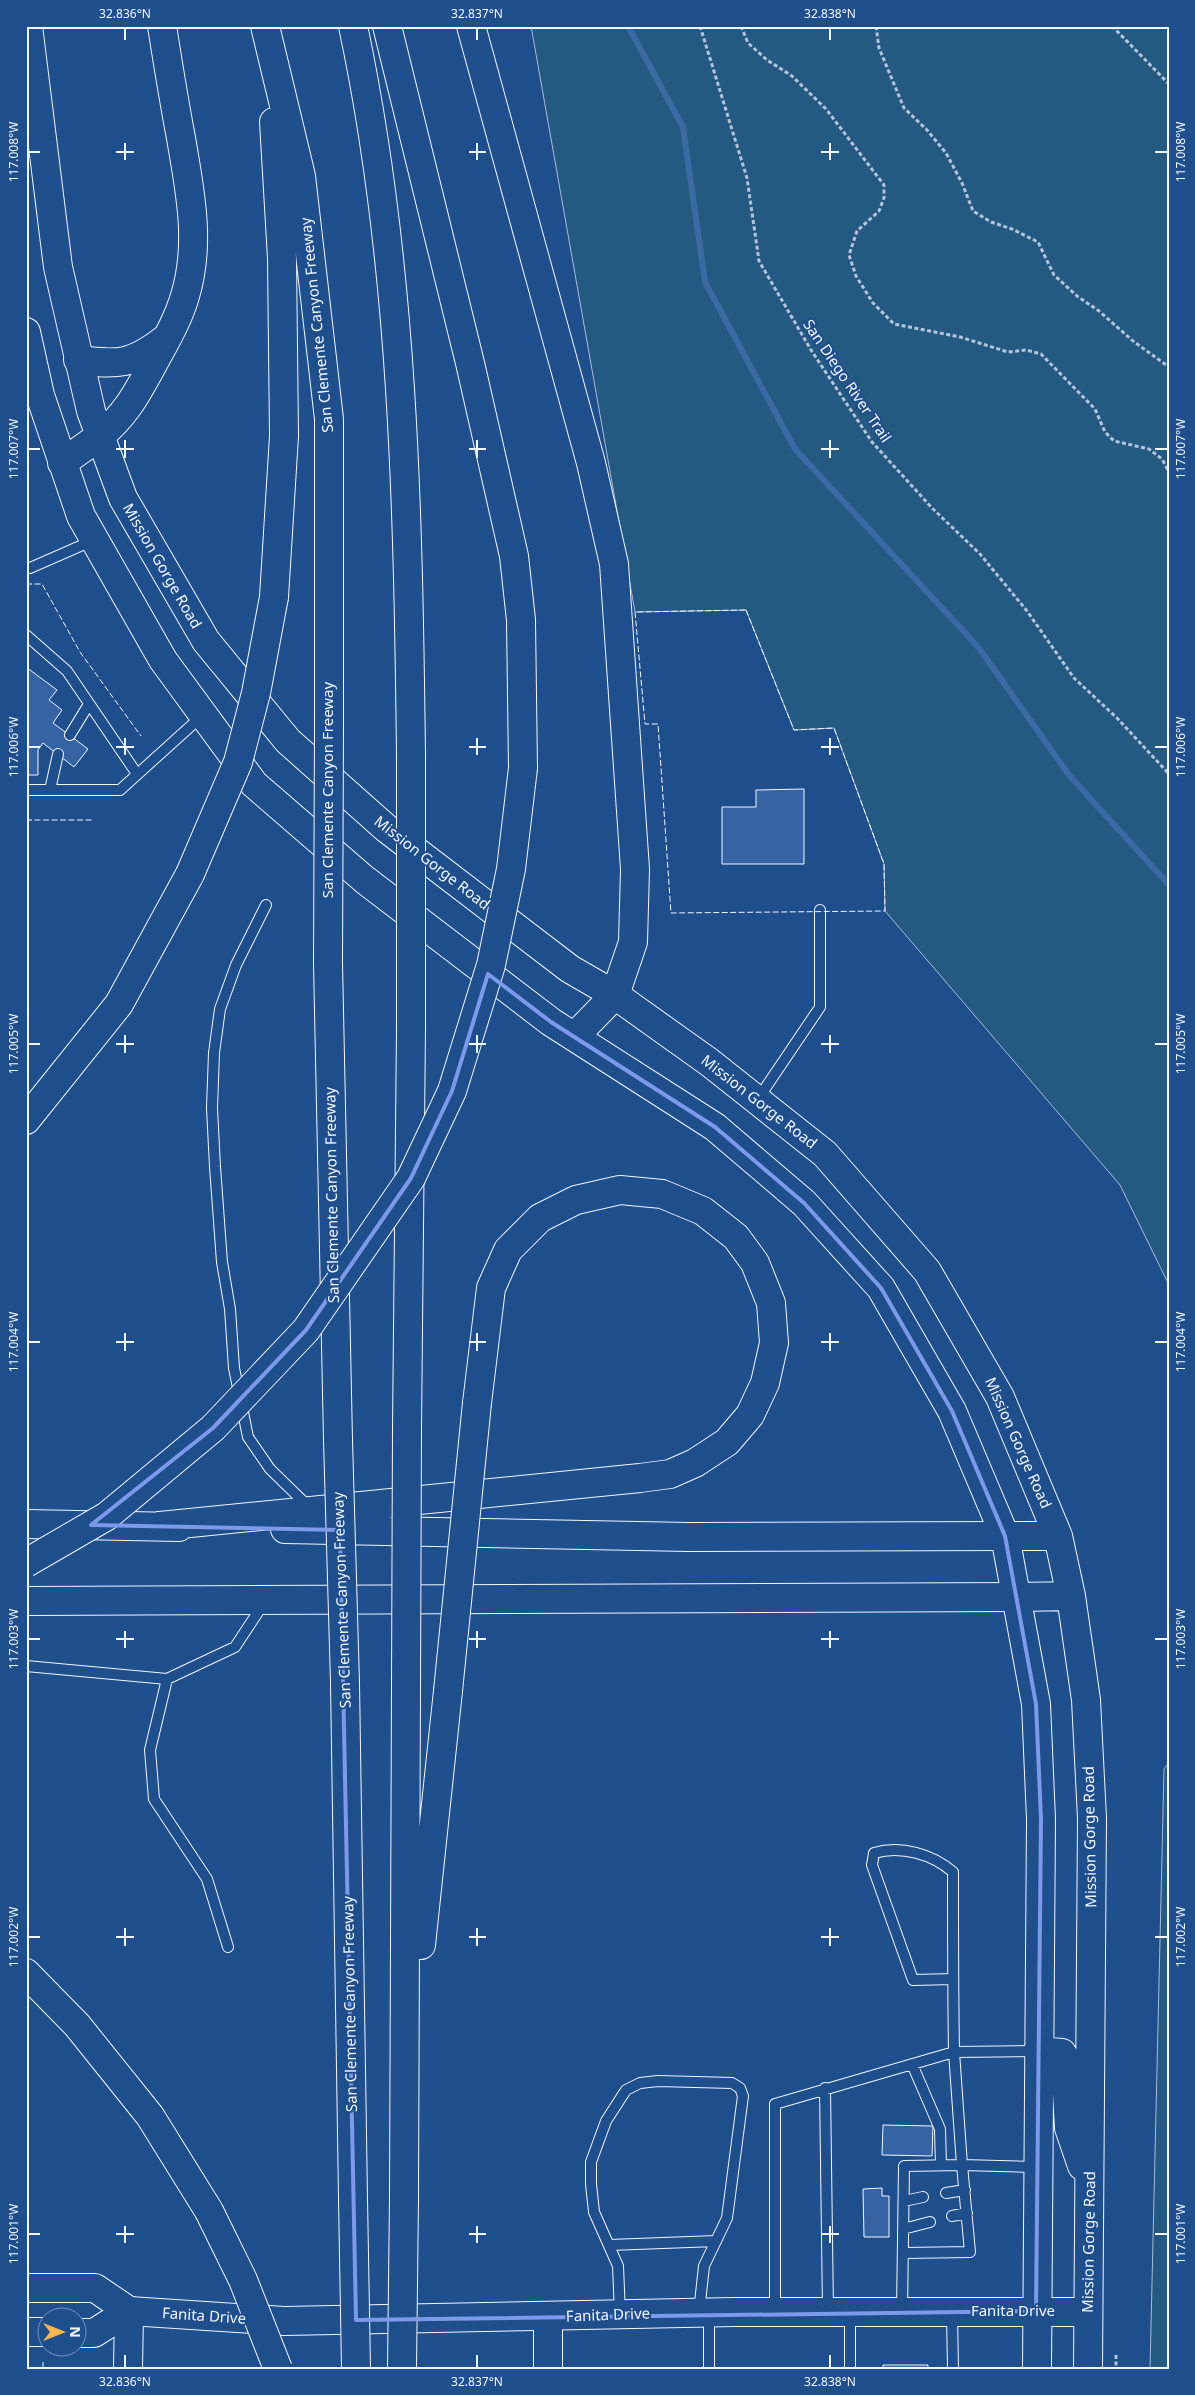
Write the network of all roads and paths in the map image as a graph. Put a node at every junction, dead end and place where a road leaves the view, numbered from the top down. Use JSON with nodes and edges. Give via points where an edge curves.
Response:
{"nodes":[{"id":1,"x":28,"y":26,"type":"edge"},
{"id":2,"x":162,"y":26,"type":"edge"},
{"id":3,"x":353,"y":26,"type":"edge"},
{"id":4,"x":388,"y":26,"type":"edge"},
{"id":5,"x":471,"y":26,"type":"edge"},
{"id":6,"x":700,"y":26,"type":"edge"},
{"id":7,"x":741,"y":26,"type":"edge"},
{"id":8,"x":876,"y":26,"type":"edge"},
{"id":9,"x":1112,"y":26,"type":"edge"},
{"id":10,"x":267,"y":35,"type":"edge"},
{"id":11,"x":1169,"y":84,"type":"edge"},
{"id":12,"x":26,"y":332,"type":"edge"},
{"id":13,"x":168,"y":337,"type":"junction"},
{"id":14,"x":78,"y":360,"type":"junction"},
{"id":15,"x":1169,"y":367,"type":"edge"},
{"id":16,"x":100,"y":436,"type":"junction"},
{"id":17,"x":62,"y":463,"type":"junction"},
{"id":18,"x":1169,"y":472,"type":"edge"},
{"id":19,"x":94,"y":539,"type":"junction"},
{"id":20,"x":26,"y":568,"type":"edge"},
{"id":21,"x":26,"y":635,"type":"edge"},
{"id":22,"x":90,"y":704,"type":"junction"},
{"id":23,"x":203,"y":715,"type":"junction"},
{"id":24,"x":70,"y":735,"type":"dead end"},
{"id":25,"x":58,"y":754,"type":"dead end"},
{"id":26,"x":137,"y":774,"type":"junction"},
{"id":27,"x":1169,"y":774,"type":"edge"},
{"id":28,"x":26,"y":790,"type":"edge"},
{"id":29,"x":50,"y":790,"type":"junction"},
{"id":30,"x":266,"y":905,"type":"dead end"},
{"id":31,"x":820,"y":910,"type":"dead end"},
{"id":32,"x":615,"y":996,"type":"junction"},
{"id":33,"x":575,"y":1036,"type":"junction"},
{"id":34,"x":757,"y":1100,"type":"junction"},
{"id":35,"x":26,"y":1120,"type":"edge"},
{"id":36,"x":313,"y":1511,"type":"junction"},
{"id":37,"x":26,"y":1524,"type":"edge"},
{"id":38,"x":160,"y":1526,"type":"junction"},
{"id":39,"x":1005,"y":1536,"type":"junction"},
{"id":40,"x":1058,"y":1536,"type":"junction"},
{"id":41,"x":26,"y":1563,"type":"edge"},
{"id":42,"x":1071,"y":1596,"type":"junction"},
{"id":43,"x":1018,"y":1597,"type":"junction"},
{"id":44,"x":266,"y":1600,"type":"junction"},
{"id":45,"x":26,"y":1601,"type":"edge"},
{"id":46,"x":26,"y":1666,"type":"edge"},
{"id":47,"x":167,"y":1679,"type":"junction"},
{"id":48,"x":228,"y":1947,"type":"dead end"},
{"id":49,"x":26,"y":1973,"type":"edge"},
{"id":50,"x":953,"y":1979,"type":"junction"},
{"id":51,"x":1038,"y":2051,"type":"junction"},
{"id":52,"x":954,"y":2052,"type":"junction"},
{"id":53,"x":912,"y":2064,"type":"junction"},
{"id":54,"x":825,"y":2088,"type":"junction"},
{"id":55,"x":404,"y":2096,"type":"junction"},
{"id":56,"x":941,"y":2165,"type":"junction"},
{"id":57,"x":962,"y":2165,"type":"junction"},
{"id":58,"x":1037,"y":2167,"type":"junction"},
{"id":59,"x":1089,"y":2189,"type":"junction"},
{"id":60,"x":964,"y":2190,"type":"junction"},
{"id":61,"x":946,"y":2193,"type":"dead end"},
{"id":62,"x":923,"y":2197,"type":"dead end"},
{"id":63,"x":904,"y":2201,"type":"junction"},
{"id":64,"x":967,"y":2213,"type":"junction"},
{"id":65,"x":952,"y":2216,"type":"dead end"},
{"id":66,"x":930,"y":2222,"type":"dead end"},
{"id":67,"x":903,"y":2229,"type":"junction"},
{"id":68,"x":716,"y":2241,"type":"junction"},
{"id":69,"x":609,"y":2245,"type":"junction"},
{"id":70,"x":903,"y":2253,"type":"junction"},
{"id":71,"x":26,"y":2288,"type":"edge"},
{"id":72,"x":902,"y":2310,"type":"junction"},
{"id":73,"x":952,"y":2310,"type":"junction"},
{"id":74,"x":129,"y":2311,"type":"junction"},
{"id":75,"x":775,"y":2311,"type":"junction"},
{"id":76,"x":839,"y":2311,"type":"junction"},
{"id":77,"x":1036,"y":2311,"type":"junction"},
{"id":78,"x":704,"y":2312,"type":"junction"},
{"id":79,"x":1088,"y":2312,"type":"junction"},
{"id":80,"x":620,"y":2315,"type":"junction"},
{"id":81,"x":548,"y":2317,"type":"junction"},
{"id":82,"x":88,"y":2333,"type":"edge"},
{"id":83,"x":1116,"y":2355,"type":"dead end"},
{"id":84,"x":128,"y":2369,"type":"edge"},
{"id":85,"x":278,"y":2369,"type":"edge"},
{"id":86,"x":356,"y":2369,"type":"edge"},
{"id":87,"x":402,"y":2369,"type":"edge"},
{"id":88,"x":548,"y":2369,"type":"edge"},
{"id":89,"x":709,"y":2369,"type":"edge"},
{"id":90,"x":850,"y":2369,"type":"edge"},
{"id":91,"x":953,"y":2369,"type":"edge"},
{"id":92,"x":1036,"y":2369,"type":"edge"},
{"id":93,"x":1088,"y":2369,"type":"edge"},
{"id":94,"x":1116,"y":2369,"type":"edge"}],
"edges":[{"from":1,"to":14,"type":"main road","name":"Mission Gorge Road","via":[[58,266]]},
{"from":2,"to":13,"type":"main road","via":[[194,230],[186,294]]},
{"from":3,"to":55,"type":"main road","bridge":true,"via":[[390,259],[408,549],[411,1028]]},
{"from":4,"to":41,"type":"main road","bridge":true,"via":[[514,556],[521,620],[523,768],[511,869],[491,964],[452,1091],[410,1178],[306,1330],[213,1428],[107,1516]]},
{"from":5,"to":32,"type":"main road","via":[[591,463],[614,564],[635,869],[632,942]]},
{"from":6,"to":27,"type":"path","name":"San Diego River Trail","via":[[747,178],[759,261],[810,350],[872,442],[932,508],[980,554],[1027,611],[1074,678]]},
{"from":7,"to":18,"type":"path","via":[[748,43],[792,76],[826,109],[884,185],[884,198],[878,211],[857,231],[849,255],[856,276],[873,303],[894,324],[960,337],[1008,352],[1026,350],[1041,354],[1095,409],[1105,432],[1114,441],[1149,449],[1162,459]]},
{"from":8,"to":15,"type":"path","via":[[879,48],[904,108],[946,153],[973,211],[1038,242],[1054,275]]},
{"from":9,"to":11,"type":"path"},
{"from":10,"to":35,"type":"main road","bridge":true,"via":[[282,268],[284,436],[274,597],[256,693],[238,762],[190,874],[119,1004]]},
{"from":10,"to":86,"type":"main road","name":"San Clemente Canyon Freeway","bridge":true,"via":[[301,176],[329,419],[328,963],[345,1683]]},
{"from":12,"to":17,"type":"main road","via":[[40,395]]},
{"from":13,"to":14,"type":"main road","via":[[125,363]]},
{"from":13,"to":16,"type":"main road","via":[[129,408]]},
{"from":14,"to":16,"type":"main road","name":"Mission Gorge Road"},
{"from":16,"to":17,"type":"main road"},
{"from":16,"to":32,"type":"main road","name":"Mission Gorge Road","via":[[123,498],[206,641],[288,741],[386,828],[570,969]]},
{"from":17,"to":19,"type":"main road","via":[[81,516]]},
{"from":19,"to":20,"type":"lane","via":[[70,552]]},
{"from":19,"to":23,"type":"main road","via":[[163,660]]},
{"from":21,"to":22,"type":"lane","via":[[66,670]]},
{"from":22,"to":24,"type":"lane"},
{"from":22,"to":26,"type":"lane"},
{"from":23,"to":26,"type":"lane"},
{"from":23,"to":33,"type":"main road","via":[[254,784],[352,870],[552,1022]]},
{"from":25,"to":29,"type":"lane"},
{"from":26,"to":29,"type":"lane","via":[[120,790]]},
{"from":28,"to":29,"type":"lane"},
{"from":30,"to":36,"type":"lane","via":[[236,964],[220,1010],[214,1054],[212,1108],[222,1262],[230,1309],[234,1368],[248,1437],[270,1469]]},
{"from":31,"to":34,"type":"lane","via":[[820,1007]]},
{"from":32,"to":33,"type":"main road"},
{"from":32,"to":34,"type":"main road","name":"Mission Gorge Road"},
{"from":33,"to":39,"type":"main road","via":[[715,1127],[804,1203],[881,1288],[952,1411]]},
{"from":34,"to":40,"type":"main road","name":"Mission Gorge Road","via":[[825,1154],[927,1271],[1000,1397]]},
{"from":36,"to":38,"type":"main road"},
{"from":36,"to":55,"type":"main road","bridge":true,"via":[[640,1478],[670,1474],[695,1463],[727,1442],[750,1415],[765,1383],[774,1343],[771,1303],[755,1263],[736,1237],[703,1211],[662,1194],[620,1190],[576,1200],[540,1218],[508,1250],[490,1288],[477,1403],[448,1691]]},
{"from":37,"to":38,"type":"main road"},
{"from":38,"to":39,"type":"main road","via":[[689,1537]]},
{"from":39,"to":40,"type":"main road"},
{"from":39,"to":43,"type":"main road"},
{"from":40,"to":42,"type":"main road","name":"Mission Gorge Road"},
{"from":42,"to":43,"type":"main road"},
{"from":42,"to":59,"type":"main road","name":"Mission Gorge Road","via":[[1086,1700],[1092,1818]]},
{"from":43,"to":44,"type":"main road"},
{"from":43,"to":51,"type":"main road","via":[[1036,1704],[1041,1819]]},
{"from":44,"to":45,"type":"main road"},
{"from":44,"to":47,"type":"lane","via":[[235,1647]]},
{"from":46,"to":47,"type":"lane"},
{"from":47,"to":48,"type":"lane","via":[[150,1750],[154,1799],[207,1878]]},
{"from":49,"to":85,"type":"main road","bridge":true,"via":[[78,2025],[150,2116],[209,2211],[243,2280]]},
{"from":50,"to":50,"type":"lane","via":[[952,1872],[943,1864],[917,1853],[893,1850],[874,1853],[872,1865],[913,1980]]},
{"from":50,"to":52,"type":"lane"},
{"from":51,"to":52,"type":"lane"},
{"from":51,"to":58,"type":"main road"},
{"from":51,"to":59,"type":"main road","via":[[1062,2053],[1065,2058],[1069,2128]]},
{"from":52,"to":53,"type":"lane"},
{"from":52,"to":57,"type":"lane"},
{"from":53,"to":54,"type":"lane"},
{"from":53,"to":56,"type":"lane","via":[[940,2129]]},
{"from":54,"to":75,"type":"lane","via":[[775,2104]]},
{"from":54,"to":76,"type":"lane"},
{"from":55,"to":87,"type":"main road","bridge":true},
{"from":56,"to":57,"type":"lane"},
{"from":56,"to":63,"type":"lane","via":[[904,2166]]},
{"from":57,"to":58,"type":"lane"},
{"from":57,"to":60,"type":"lane"},
{"from":58,"to":77,"type":"main road"},
{"from":59,"to":79,"type":"main road","name":"Mission Gorge Road"},
{"from":60,"to":61,"type":"lane"},
{"from":60,"to":64,"type":"lane"},
{"from":62,"to":63,"type":"lane"},
{"from":63,"to":67,"type":"lane"},
{"from":64,"to":65,"type":"lane"},
{"from":64,"to":70,"type":"lane","via":[[970,2252]]},
{"from":66,"to":67,"type":"lane"},
{"from":67,"to":70,"type":"lane"},
{"from":68,"to":69,"type":"lane"},
{"from":68,"to":69,"type":"lane","via":[[727,2218],[741,2113],[740,2088],[732,2083],[658,2080],[626,2090],[606,2121],[591,2162],[594,2212]]},
{"from":68,"to":78,"type":"lane","via":[[704,2266]]},
{"from":69,"to":80,"type":"lane","via":[[618,2266]]},
{"from":70,"to":72,"type":"lane"},
{"from":71,"to":74,"type":"main road","via":[[95,2288]]},
{"from":72,"to":73,"type":"main road","name":"Fanita Drive"},
{"from":72,"to":76,"type":"main road","name":"Fanita Drive"},
{"from":73,"to":77,"type":"main road","name":"Fanita Drive"},
{"from":73,"to":91,"type":"lane"},
{"from":74,"to":81,"type":"main road","name":"Fanita Drive","via":[[284,2321]]},
{"from":74,"to":82,"type":"main road","via":[[94,2333]]},
{"from":74,"to":84,"type":"main road"},
{"from":75,"to":76,"type":"main road","name":"Fanita Drive"},
{"from":75,"to":78,"type":"main road","name":"Fanita Drive"},
{"from":76,"to":90,"type":"lane"},
{"from":77,"to":79,"type":"main road","name":"Fanita Drive"},
{"from":77,"to":92,"type":"main road"},
{"from":78,"to":80,"type":"main road","name":"Fanita Drive"},
{"from":78,"to":89,"type":"lane"},
{"from":79,"to":93,"type":"main road","name":"Mission Gorge Road"},
{"from":80,"to":81,"type":"main road","name":"Fanita Drive"},
{"from":81,"to":88,"type":"main road"},
{"from":83,"to":94,"type":"path"}]}
